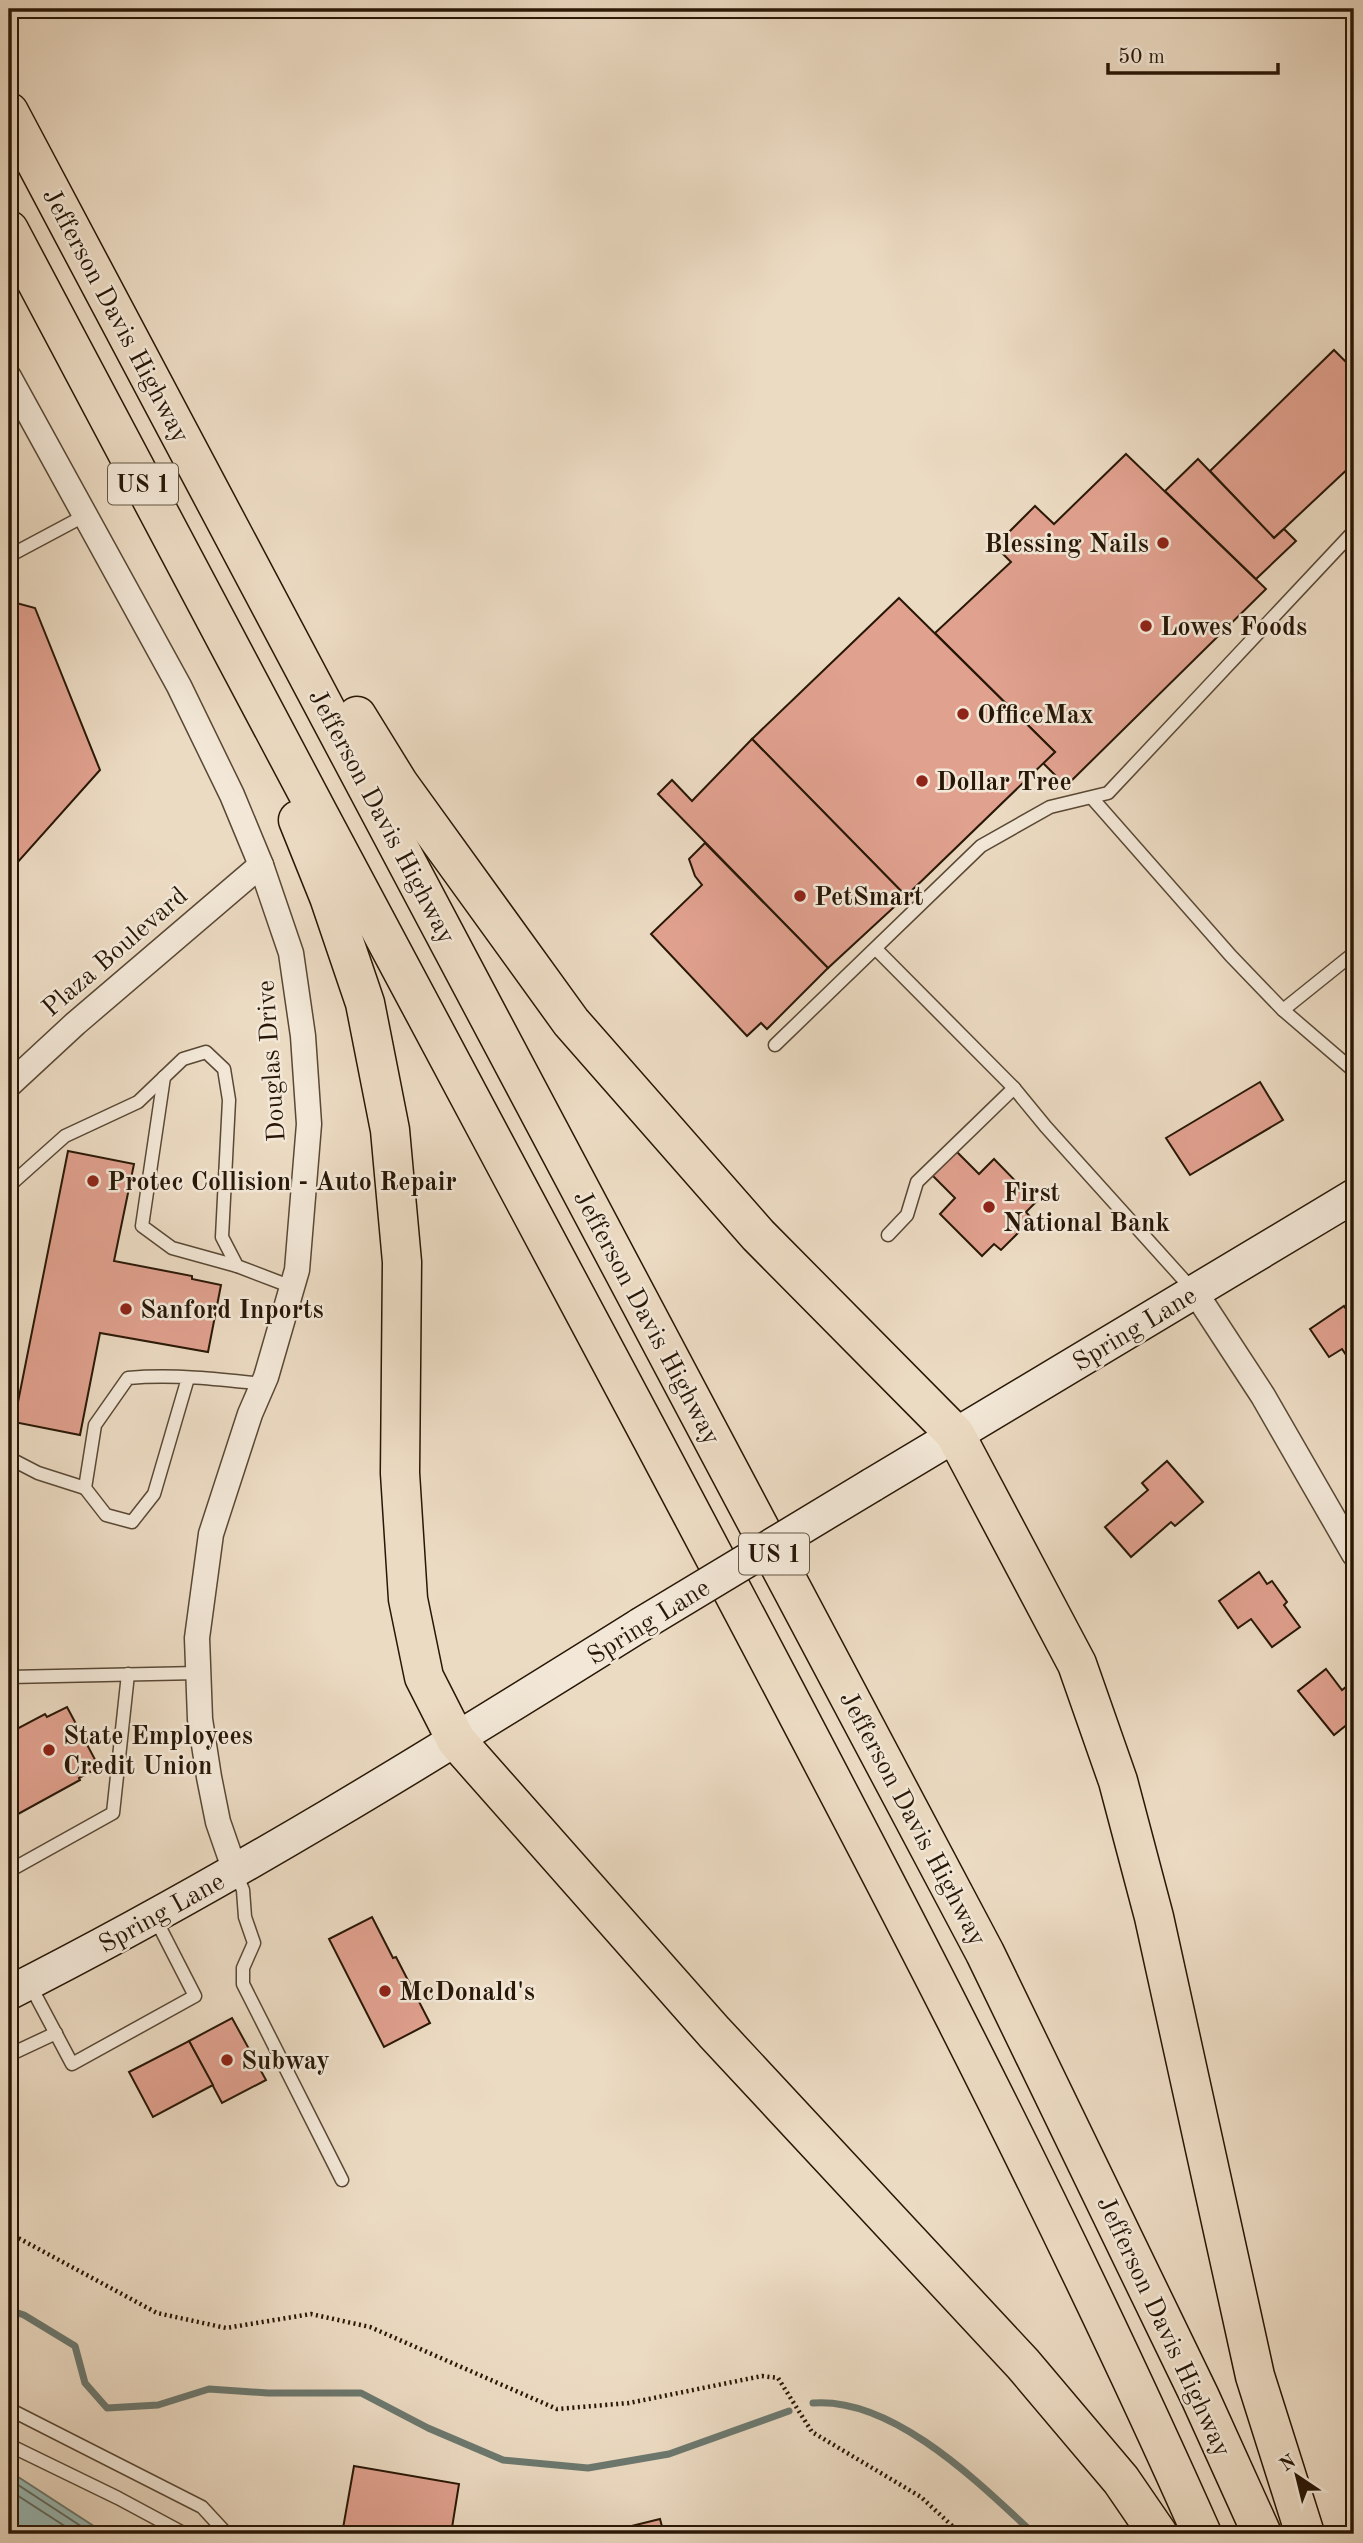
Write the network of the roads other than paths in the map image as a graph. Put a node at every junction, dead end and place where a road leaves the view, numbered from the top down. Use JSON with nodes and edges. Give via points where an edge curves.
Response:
{"nodes":[{"id":1,"x":9,"y":112,"type":"edge"},
{"id":2,"x":9,"y":230,"type":"edge"},
{"id":3,"x":9,"y":377,"type":"edge"},
{"id":4,"x":85,"y":516,"type":"junction"},
{"id":5,"x":1354,"y":531,"type":"edge"},
{"id":6,"x":9,"y":556,"type":"edge"},
{"id":7,"x":261,"y":585,"type":"junction"},
{"id":8,"x":278,"y":737,"type":"junction"},
{"id":9,"x":1091,"y":797,"type":"junction"},
{"id":10,"x":261,"y":864,"type":"junction"},
{"id":11,"x":876,"y":950,"type":"junction"},
{"id":12,"x":1354,"y":953,"type":"edge"},
{"id":13,"x":1283,"y":1010,"type":"junction"},
{"id":14,"x":775,"y":1045,"type":"dead end"},
{"id":15,"x":1354,"y":1071,"type":"edge"},
{"id":16,"x":164,"y":1077,"type":"junction"},
{"id":17,"x":9,"y":1085,"type":"edge"},
{"id":18,"x":1014,"y":1088,"type":"junction"},
{"id":19,"x":9,"y":1186,"type":"edge"},
{"id":20,"x":1354,"y":1196,"type":"edge"},
{"id":21,"x":888,"y":1235,"type":"dead end"},
{"id":22,"x":237,"y":1266,"type":"junction"},
{"id":23,"x":292,"y":1287,"type":"junction"},
{"id":24,"x":1195,"y":1292,"type":"junction"},
{"id":25,"x":188,"y":1378,"type":"junction"},
{"id":26,"x":263,"y":1384,"type":"junction"},
{"id":27,"x":956,"y":1434,"type":"junction"},
{"id":28,"x":9,"y":1458,"type":"edge"},
{"id":29,"x":85,"y":1488,"type":"junction"},
{"id":30,"x":1354,"y":1554,"type":"edge"},
{"id":31,"x":198,"y":1672,"type":"junction"},
{"id":32,"x":128,"y":1674,"type":"junction"},
{"id":33,"x":9,"y":1677,"type":"edge"},
{"id":34,"x":456,"y":1740,"type":"junction"},
{"id":35,"x":11,"y":1865,"type":"edge"},
{"id":36,"x":235,"y":1871,"type":"junction"},
{"id":37,"x":154,"y":1916,"type":"junction"},
{"id":38,"x":15,"y":1985,"type":"edge"},
{"id":39,"x":56,"y":2033,"type":"junction"},
{"id":40,"x":9,"y":2056,"type":"edge"},
{"id":41,"x":342,"y":2180,"type":"dead end"},
{"id":42,"x":9,"y":2409,"type":"edge"},
{"id":43,"x":9,"y":2445,"type":"edge"},
{"id":44,"x":185,"y":2534,"type":"edge"},
{"id":45,"x":227,"y":2534,"type":"edge"},
{"id":46,"x":1158,"y":2534,"type":"edge"},
{"id":47,"x":1202,"y":2534,"type":"edge"},
{"id":48,"x":1262,"y":2534,"type":"edge"},
{"id":49,"x":1305,"y":2534,"type":"edge"}],
"edges":[{"from":1,"to":7,"type":"highway","name":"Jefferson Davis Highway","number":"US 1"},
{"from":2,"to":8,"type":"highway","name":"Jefferson Davis Highway","number":"US 1"},
{"from":3,"to":4,"type":"street","name":"Douglas Drive"},
{"from":4,"to":6,"type":"lane"},
{"from":4,"to":10,"type":"street","name":"Douglas Drive","via":[[179,686]]},
{"from":5,"to":9,"type":"lane","via":[[1108,793]]},
{"from":7,"to":27,"type":"highway","via":[[338,685],[399,785],[571,1022],[758,1235]]},
{"from":7,"to":48,"type":"highway","name":"Jefferson Davis Highway","number":"US 1","via":[[985,1953]]},
{"from":8,"to":34,"type":"highway","via":[[286,794],[329,897],[365,1003],[390,1130],[402,1262],[400,1473],[408,1599],[424,1677]]},
{"from":8,"to":47,"type":"highway","name":"Jefferson Davis Highway","number":"US 1","via":[[943,1992],[1026,2155]]},
{"from":9,"to":11,"type":"lane","via":[[1050,807],[981,846]]},
{"from":9,"to":13,"type":"lane"},
{"from":10,"to":17,"type":"street","name":"Plaza Boulevard"},
{"from":10,"to":23,"type":"street","name":"Douglas Drive","via":[[291,953],[303,1037],[309,1124]]},
{"from":11,"to":14,"type":"lane"},
{"from":11,"to":18,"type":"lane"},
{"from":12,"to":13,"type":"lane"},
{"from":13,"to":15,"type":"lane"},
{"from":16,"to":19,"type":"lane","via":[[138,1102],[65,1136]]},
{"from":16,"to":22,"type":"lane","via":[[142,1226],[172,1248]]},
{"from":16,"to":22,"type":"lane","via":[[183,1059],[206,1052],[224,1069],[229,1100],[222,1237]]},
{"from":18,"to":21,"type":"lane","via":[[917,1182],[907,1215]]},
{"from":18,"to":24,"type":"lane"},
{"from":20,"to":24,"type":"street","name":"Spring Lane"},
{"from":22,"to":23,"type":"lane"},
{"from":23,"to":26,"type":"street","name":"Douglas Drive"},
{"from":24,"to":27,"type":"street","name":"Spring Lane"},
{"from":24,"to":30,"type":"street","via":[[1263,1396]]},
{"from":25,"to":26,"type":"lane"},
{"from":25,"to":29,"type":"lane","via":[[128,1378],[95,1425]]},
{"from":25,"to":29,"type":"lane","via":[[154,1494],[132,1522],[106,1515]]},
{"from":26,"to":31,"type":"street","name":"Douglas Drive","via":[[211,1534],[197,1638]]},
{"from":27,"to":34,"type":"street","name":"Spring Lane","bridge":true},
{"from":27,"to":49,"type":"highway","via":[[1077,1664],[1118,1781],[1154,1917],[1255,2376]]},
{"from":28,"to":29,"type":"lane"},
{"from":31,"to":32,"type":"lane"},
{"from":31,"to":36,"type":"street","name":"Douglas Drive","via":[[209,1777]]},
{"from":32,"to":33,"type":"lane"},
{"from":32,"to":35,"type":"lane","via":[[113,1813]]},
{"from":34,"to":36,"type":"street","name":"Spring Lane"},
{"from":34,"to":46,"type":"highway","via":[[714,2032],[1023,2364],[1121,2480]]},
{"from":36,"to":37,"type":"street","name":"Spring Lane"},
{"from":36,"to":41,"type":"lane","via":[[254,1943],[243,1968],[243,1984]]},
{"from":37,"to":38,"type":"street","name":"Spring Lane"},
{"from":37,"to":39,"type":"lane","via":[[195,1996],[72,2064]]},
{"from":38,"to":39,"type":"lane"},
{"from":39,"to":40,"type":"lane"},
{"from":42,"to":45,"type":"lane","via":[[202,2507]]},
{"from":43,"to":44,"type":"lane"}]}
